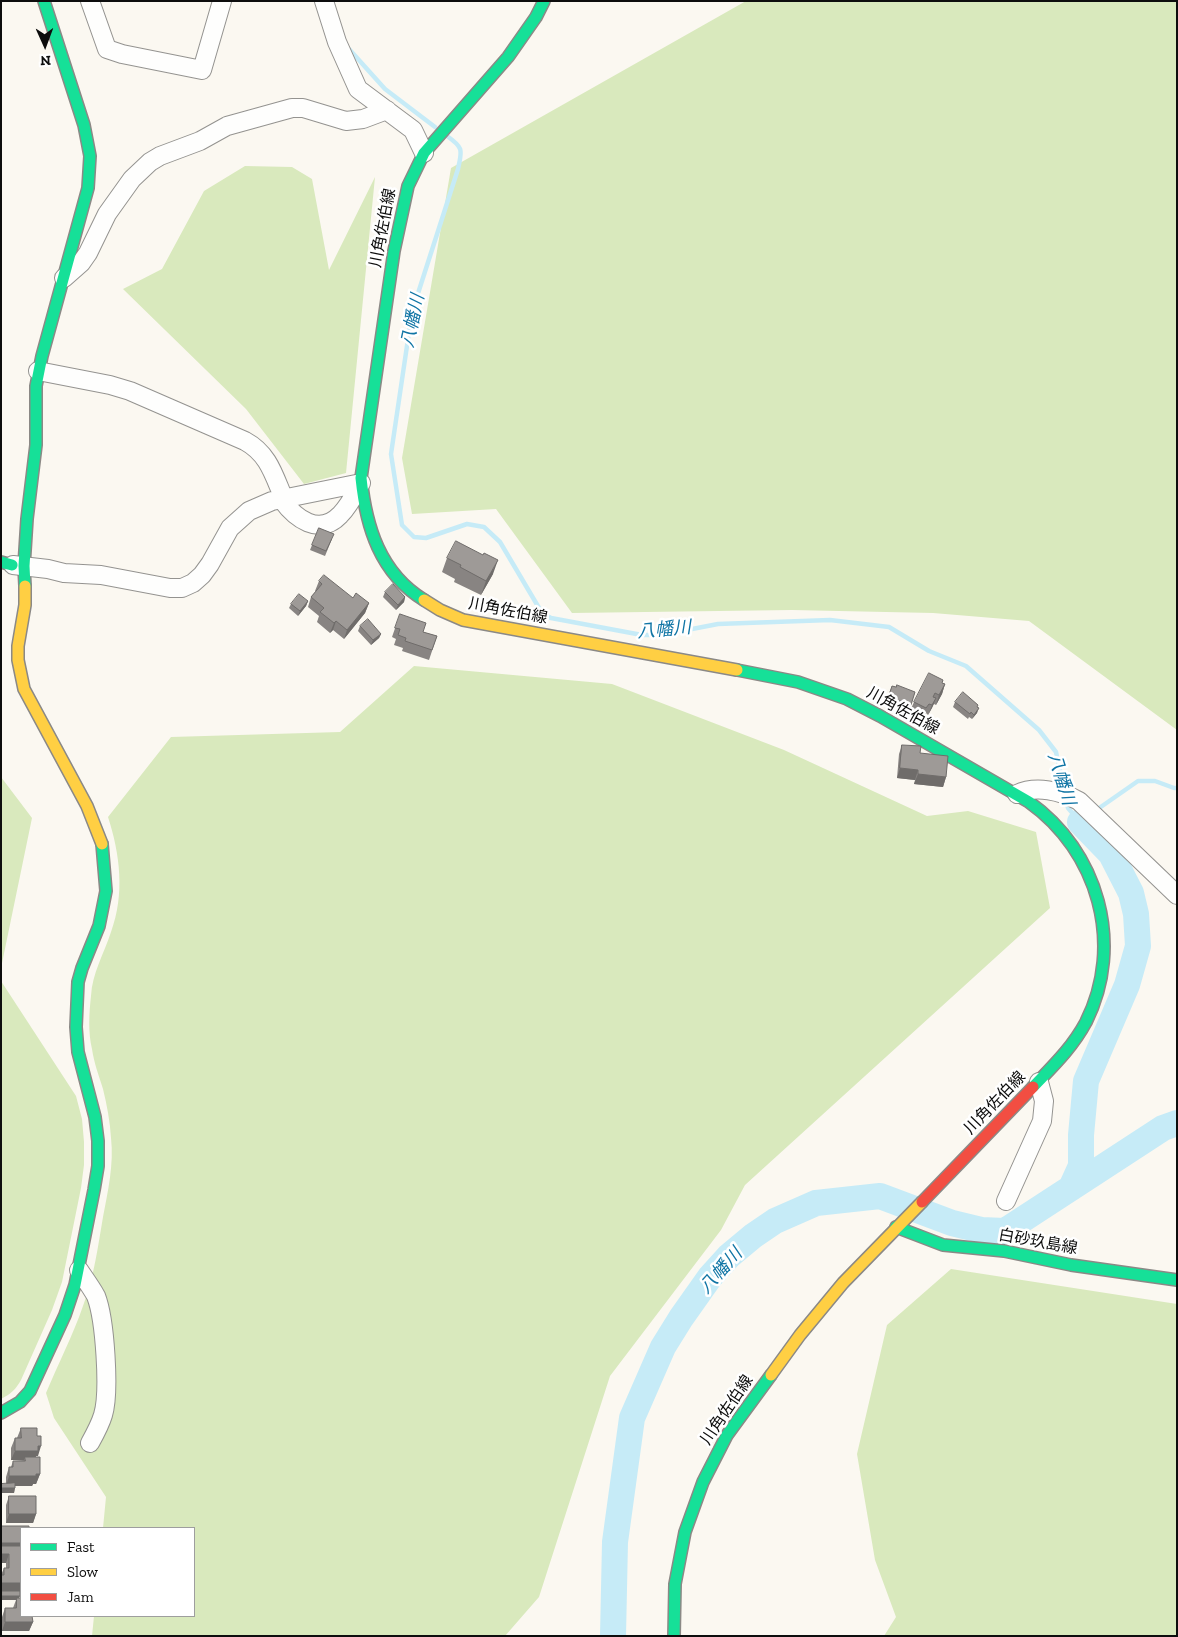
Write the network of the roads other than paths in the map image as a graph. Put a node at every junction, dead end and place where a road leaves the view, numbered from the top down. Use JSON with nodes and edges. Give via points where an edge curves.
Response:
{"nodes":[{"id":1,"x":44,"y":1,"type":"edge"},
{"id":2,"x":90,"y":1,"type":"edge"},
{"id":3,"x":222,"y":1,"type":"edge"},
{"id":4,"x":324,"y":1,"type":"edge"},
{"id":5,"x":544,"y":1,"type":"edge"},
{"id":6,"x":387,"y":110,"type":"junction"},
{"id":7,"x":429,"y":148,"type":"junction"},
{"id":8,"x":64,"y":278,"type":"junction"},
{"id":9,"x":38,"y":371,"type":"junction"},
{"id":10,"x":361,"y":483,"type":"junction"},
{"id":11,"x":283,"y":499,"type":"junction"},
{"id":12,"x":12,"y":565,"type":"edge"},
{"id":13,"x":1017,"y":794,"type":"junction"},
{"id":14,"x":1177,"y":895,"type":"edge"},
{"id":15,"x":1039,"y":1082,"type":"junction"},
{"id":16,"x":1006,"y":1201,"type":"dead end"},
{"id":17,"x":897,"y":1226,"type":"junction"},
{"id":18,"x":79,"y":1270,"type":"junction"},
{"id":19,"x":1177,"y":1280,"type":"edge"},
{"id":20,"x":1,"y":1413,"type":"edge"},
{"id":21,"x":90,"y":1443,"type":"dead end"},
{"id":22,"x":674,"y":1636,"type":"edge"}],
"edges":[{"from":1,"to":8,"type":"main road","via":[[84,125],[90,156],[88,188]]},
{"from":2,"to":3,"type":"street","via":[[107,49],[202,70]]},
{"from":4,"to":6,"type":"street","via":[[337,42],[358,89]]},
{"from":5,"to":7,"type":"main road","name":"川角佐伯線","via":[[508,57]]},
{"from":6,"to":7,"type":"street","via":[[414,130]]},
{"from":6,"to":8,"type":"street","via":[[346,121],[303,108],[286,109],[227,126],[200,141],[160,156],[132,179],[105,217],[88,253]]},
{"from":7,"to":10,"type":"main road","name":"川角佐伯線","via":[[408,186],[394,251]]},
{"from":8,"to":9,"type":"main road"},
{"from":9,"to":11,"type":"street","via":[[125,389],[245,441],[263,455]]},
{"from":9,"to":12,"type":"main road","via":[[36,456],[28,513]]},
{"from":10,"to":11,"type":"street"},
{"from":10,"to":11,"type":"street","via":[[346,508],[328,523],[304,522]]},
{"from":10,"to":13,"type":"main road","name":"川角佐伯線","via":[[364,512],[383,559],[405,586],[448,614],[480,624],[815,686],[866,708]]},
{"from":11,"to":12,"type":"street","via":[[260,505],[239,519],[223,539],[202,576],[182,588]]},
{"from":12,"to":18,"type":"main road","via":[[26,594],[18,646],[20,675],[30,703],[95,822],[106,874],[99,926],[82,968],[77,996],[78,1052],[98,1141],[98,1166]]},
{"from":13,"to":14,"type":"street","via":[[1036,789],[1079,801]]},
{"from":13,"to":15,"type":"main road","name":"川角佐伯線","via":[[1047,816],[1072,843],[1097,893],[1104,930],[1100,985],[1090,1012],[1067,1052]]},
{"from":15,"to":16,"type":"street","via":[[1044,1101],[1042,1121]]},
{"from":15,"to":17,"type":"main road","name":"川角佐伯線"},
{"from":17,"to":19,"type":"main road","name":"白砂玖島線","via":[[943,1245],[1004,1251],[1071,1265]]},
{"from":17,"to":22,"type":"main road","name":"川角佐伯線","via":[[816,1315],[742,1413],[714,1458],[685,1532],[676,1584]]},
{"from":18,"to":20,"type":"main road","via":[[68,1308],[33,1386],[26,1398]]},
{"from":18,"to":21,"type":"street","via":[[96,1297],[103,1333],[106,1402]]}]}
